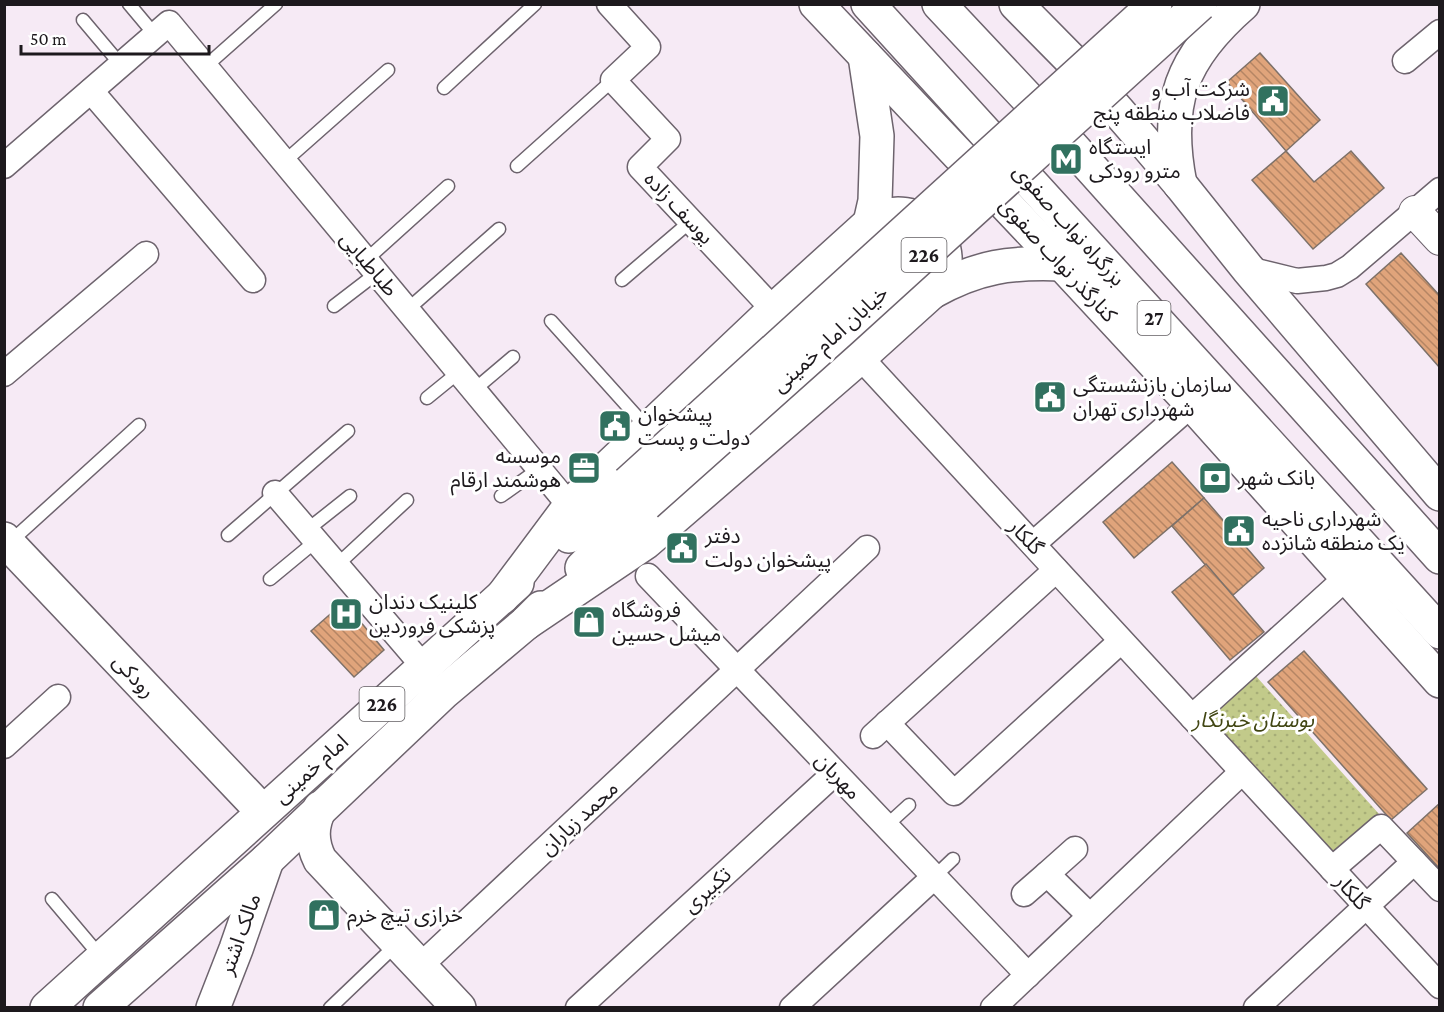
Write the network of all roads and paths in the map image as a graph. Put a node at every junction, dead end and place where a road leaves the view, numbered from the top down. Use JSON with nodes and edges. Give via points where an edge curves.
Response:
{"nodes":[{"id":1,"x":129,"y":4,"type":"edge"},
{"id":2,"x":276,"y":4,"type":"edge"},
{"id":3,"x":536,"y":4,"type":"edge"},
{"id":4,"x":609,"y":4,"type":"edge"},
{"id":5,"x":816,"y":4,"type":"edge"},
{"id":6,"x":868,"y":4,"type":"edge"},
{"id":7,"x":939,"y":4,"type":"edge"},
{"id":8,"x":1016,"y":4,"type":"edge"},
{"id":9,"x":1155,"y":4,"type":"edge"},
{"id":10,"x":1162,"y":4,"type":"edge"},
{"id":11,"x":1224,"y":9,"type":"edge"},
{"id":12,"x":83,"y":20,"type":"dead end"},
{"id":13,"x":162,"y":29,"type":"junction"},
{"id":14,"x":1440,"y":32,"type":"edge"},
{"id":15,"x":865,"y":57,"type":"junction"},
{"id":16,"x":1405,"y":61,"type":"dead end"},
{"id":17,"x":121,"y":65,"type":"junction"},
{"id":18,"x":205,"y":67,"type":"junction"},
{"id":19,"x":388,"y":70,"type":"dead end"},
{"id":20,"x":614,"y":80,"type":"junction"},
{"id":21,"x":444,"y":88,"type":"dead end"},
{"id":22,"x":91,"y":91,"type":"junction"},
{"id":23,"x":10,"y":157,"type":"edge"},
{"id":24,"x":284,"y":162,"type":"junction"},
{"id":25,"x":517,"y":166,"type":"dead end"},
{"id":26,"x":1180,"y":184,"type":"junction"},
{"id":27,"x":448,"y":186,"type":"dead end"},
{"id":28,"x":1440,"y":190,"type":"edge"},
{"id":29,"x":1415,"y":212,"type":"junction"},
{"id":30,"x":691,"y":221,"type":"junction"},
{"id":31,"x":870,"y":223,"type":"junction"},
{"id":32,"x":499,"y":229,"type":"dead end"},
{"id":33,"x":1440,"y":239,"type":"edge"},
{"id":34,"x":146,"y":254,"type":"dead end"},
{"id":35,"x":1062,"y":264,"type":"junction"},
{"id":36,"x":371,"y":266,"type":"junction"},
{"id":37,"x":1248,"y":269,"type":"junction"},
{"id":38,"x":253,"y":280,"type":"dead end"},
{"id":39,"x":622,"y":280,"type":"dead end"},
{"id":40,"x":932,"y":292,"type":"junction"},
{"id":41,"x":334,"y":306,"type":"dead end"},
{"id":42,"x":407,"y":310,"type":"junction"},
{"id":43,"x":774,"y":310,"type":"junction"},
{"id":44,"x":551,"y":321,"type":"dead end"},
{"id":45,"x":513,"y":357,"type":"dead end"},
{"id":46,"x":860,"y":357,"type":"junction"},
{"id":47,"x":4,"y":374,"type":"edge"},
{"id":48,"x":466,"y":381,"type":"junction"},
{"id":49,"x":427,"y":398,"type":"dead end"},
{"id":50,"x":1192,"y":404,"type":"junction"},
{"id":51,"x":140,"y":425,"type":"dead end"},
{"id":52,"x":649,"y":430,"type":"junction"},
{"id":53,"x":348,"y":431,"type":"dead end"},
{"id":54,"x":539,"y":469,"type":"junction"},
{"id":55,"x":275,"y":493,"type":"junction"},
{"id":56,"x":637,"y":493,"type":"junction"},
{"id":57,"x":1440,"y":494,"type":"edge"},
{"id":58,"x":350,"y":496,"type":"dead end"},
{"id":59,"x":501,"y":496,"type":"dead end"},
{"id":60,"x":407,"y":500,"type":"dead end"},
{"id":61,"x":570,"y":506,"type":"junction"},
{"id":62,"x":228,"y":535,"type":"dead end"},
{"id":63,"x":311,"y":535,"type":"junction"},
{"id":64,"x":7,"y":541,"type":"edge"},
{"id":65,"x":1033,"y":544,"type":"junction"},
{"id":66,"x":867,"y":548,"type":"dead end"},
{"id":67,"x":1440,"y":557,"type":"edge"},
{"id":68,"x":337,"y":565,"type":"junction"},
{"id":69,"x":1056,"y":570,"type":"junction"},
{"id":70,"x":648,"y":576,"type":"dead end"},
{"id":71,"x":1346,"y":578,"type":"junction"},
{"id":72,"x":270,"y":579,"type":"dead end"},
{"id":73,"x":502,"y":597,"type":"junction"},
{"id":74,"x":526,"y":623,"type":"junction"},
{"id":75,"x":1440,"y":632,"type":"edge"},
{"id":76,"x":1121,"y":640,"type":"junction"},
{"id":77,"x":424,"y":667,"type":"junction"},
{"id":78,"x":737,"y":670,"type":"junction"},
{"id":79,"x":1440,"y":681,"type":"edge"},
{"id":80,"x":58,"y":697,"type":"dead end"},
{"id":81,"x":1192,"y":717,"type":"junction"},
{"id":82,"x":4,"y":746,"type":"edge"},
{"id":83,"x":1242,"y":772,"type":"junction"},
{"id":84,"x":835,"y":773,"type":"junction"},
{"id":85,"x":909,"y":805,"type":"dead end"},
{"id":86,"x":320,"y":808,"type":"junction"},
{"id":87,"x":263,"y":812,"type":"junction"},
{"id":88,"x":886,"y":826,"type":"junction"},
{"id":89,"x":1075,"y":849,"type":"dead end"},
{"id":90,"x":953,"y":859,"type":"dead end"},
{"id":91,"x":267,"y":860,"type":"junction"},
{"id":92,"x":1414,"y":862,"type":"junction"},
{"id":93,"x":1332,"y":869,"type":"junction"},
{"id":94,"x":1047,"y":874,"type":"junction"},
{"id":95,"x":934,"y":877,"type":"junction"},
{"id":96,"x":1440,"y":890,"type":"edge"},
{"id":97,"x":1024,"y":894,"type":"dead end"},
{"id":98,"x":52,"y":899,"type":"dead end"},
{"id":99,"x":1366,"y":907,"type":"junction"},
{"id":100,"x":1090,"y":916,"type":"junction"},
{"id":101,"x":409,"y":954,"type":"junction"},
{"id":102,"x":102,"y":958,"type":"junction"},
{"id":103,"x":1028,"y":975,"type":"junction"},
{"id":104,"x":1440,"y":986,"type":"edge"},
{"id":105,"x":47,"y":1008,"type":"edge"},
{"id":106,"x":100,"y":1008,"type":"edge"},
{"id":107,"x":213,"y":1008,"type":"edge"},
{"id":108,"x":330,"y":1008,"type":"edge"},
{"id":109,"x":459,"y":1008,"type":"edge"},
{"id":110,"x":578,"y":1008,"type":"edge"},
{"id":111,"x":792,"y":1008,"type":"edge"},
{"id":112,"x":993,"y":1008,"type":"edge"},
{"id":113,"x":1256,"y":1008,"type":"edge"}],
"edges":[{"from":1,"to":13,"type":"lane"},
{"from":2,"to":18,"type":"lane"},
{"from":3,"to":21,"type":"lane"},
{"from":4,"to":20,"type":"street","via":[[648,47]]},
{"from":5,"to":15,"type":"main road","name":"کنارگذر نواب صفوی"},
{"from":6,"to":75,"type":"main road","name":"بزرگراه نواب صفوی","number":"27"},
{"from":7,"to":67,"type":"main road","number":"27"},
{"from":8,"to":26,"type":"main road","via":[[1090,80]]},
{"from":9,"to":56,"type":"main road","name":"خیابان امام خمینی","number":"226","bridge":true},
{"from":10,"to":11,"type":"main road","via":[[1175,20],[1193,28],[1220,23]]},
{"from":11,"to":26,"type":"main road","via":[[1191,63],[1177,104],[1174,144]]},
{"from":11,"to":56,"type":"main road","name":"خیابان امام خمینی","number":"226","bridge":true,"via":[[840,331]]},
{"from":12,"to":17,"type":"lane"},
{"from":13,"to":17,"type":"street"},
{"from":13,"to":18,"type":"street","name":"طباطبایی"},
{"from":14,"to":16,"type":"street"},
{"from":15,"to":31,"type":"main road","via":[[877,136],[875,201]]},
{"from":15,"to":35,"type":"main road","name":"کنارگذر نواب صفوی"},
{"from":17,"to":22,"type":"street"},
{"from":18,"to":24,"type":"street","name":"طباطبایی"},
{"from":19,"to":24,"type":"lane"},
{"from":20,"to":25,"type":"lane"},
{"from":20,"to":30,"type":"street","name":"یوسف زاده","via":[[668,139],[640,166]]},
{"from":22,"to":23,"type":"street"},
{"from":22,"to":38,"type":"street"},
{"from":24,"to":36,"type":"street","name":"طباطبایی"},
{"from":26,"to":37,"type":"main road"},
{"from":27,"to":36,"type":"lane"},
{"from":28,"to":29,"type":"street"},
{"from":29,"to":33,"type":"street"},
{"from":29,"to":37,"type":"street","via":[[1350,267],[1326,278],[1297,281]]},
{"from":30,"to":39,"type":"lane"},
{"from":30,"to":43,"type":"street","name":"یوسف زاده"},
{"from":31,"to":40,"type":"main road","via":[[896,213],[914,216],[930,225],[941,240],[945,258],[942,277]]},
{"from":31,"to":43,"type":"main road"},
{"from":32,"to":42,"type":"lane"},
{"from":34,"to":47,"type":"street"},
{"from":35,"to":40,"type":"main road","via":[[996,266],[963,276]]},
{"from":35,"to":50,"type":"main road","name":"کنارگذر نواب صفوی"},
{"from":36,"to":41,"type":"lane"},
{"from":36,"to":42,"type":"street","name":"طباطبایی"},
{"from":37,"to":57,"type":"main road"},
{"from":40,"to":46,"type":"main road"},
{"from":42,"to":48,"type":"street","name":"طباطبایی"},
{"from":43,"to":52,"type":"main road"},
{"from":44,"to":52,"type":"lane"},
{"from":45,"to":48,"type":"lane"},
{"from":46,"to":65,"type":"street","name":"گلکار"},
{"from":46,"to":74,"type":"main road","via":[[646,542]]},
{"from":48,"to":49,"type":"lane"},
{"from":48,"to":54,"type":"street","name":"طباطبایی"},
{"from":50,"to":65,"type":"street"},
{"from":50,"to":71,"type":"main road","name":"کنارگذر نواب صفوی"},
{"from":51,"to":64,"type":"lane"},
{"from":52,"to":61,"type":"main road"},
{"from":53,"to":55,"type":"lane"},
{"from":54,"to":59,"type":"lane"},
{"from":54,"to":61,"type":"street","name":"طباطبایی"},
{"from":55,"to":62,"type":"lane"},
{"from":55,"to":63,"type":"street"},
{"from":56,"to":73,"type":"main road","name":"امام خمینی","number":"226"},
{"from":56,"to":74,"type":"main road","name":"امام خمینی","number":"226"},
{"from":58,"to":63,"type":"lane"},
{"from":60,"to":68,"type":"lane"},
{"from":61,"to":73,"type":"main road"},
{"from":63,"to":68,"type":"street"},
{"from":63,"to":72,"type":"lane"},
{"from":64,"to":87,"type":"main road","name":"رودکی"},
{"from":65,"to":69,"type":"street","name":"گلکار"},
{"from":66,"to":78,"type":"street","name":"محمد زیاران"},
{"from":68,"to":77,"type":"street"},
{"from":69,"to":76,"type":"street","name":"گلکار"},
{"from":69,"to":76,"type":"street","via":[[880,729],[954,793]]},
{"from":70,"to":78,"type":"street","name":"مهربان"},
{"from":71,"to":79,"type":"main road","name":"کنارگذر نواب صفوی"},
{"from":71,"to":81,"type":"street"},
{"from":73,"to":77,"type":"main road","name":"امام خمینی","number":"226"},
{"from":74,"to":86,"type":"main road","name":"امام خمینی","number":"226","via":[[444,692]]},
{"from":76,"to":81,"type":"street","name":"گلکار"},
{"from":77,"to":87,"type":"main road","name":"امام خمینی","number":"226"},
{"from":78,"to":84,"type":"street","name":"مهربان"},
{"from":78,"to":101,"type":"street","name":"محمد زیاران"},
{"from":80,"to":82,"type":"street"},
{"from":81,"to":83,"type":"street","name":"گلکار"},
{"from":83,"to":93,"type":"street","name":"گلکار"},
{"from":83,"to":100,"type":"street"},
{"from":84,"to":88,"type":"street","name":"مهربان"},
{"from":84,"to":110,"type":"street","name":"تکبیری"},
{"from":85,"to":88,"type":"lane"},
{"from":86,"to":91,"type":"main road","name":"امام خمینی","number":"226"},
{"from":86,"to":101,"type":"main road","via":[[314,825],[314,843],[320,860]]},
{"from":87,"to":102,"type":"main road","name":"امام خمینی","number":"226"},
{"from":88,"to":95,"type":"street","name":"مهربان"},
{"from":89,"to":94,"type":"street"},
{"from":90,"to":95,"type":"lane"},
{"from":91,"to":106,"type":"main road","name":"امام خمینی","number":"226"},
{"from":91,"to":107,"type":"main road","name":"مالک اشتر"},
{"from":92,"to":93,"type":"street","via":[[1381,827]]},
{"from":92,"to":96,"type":"street"},
{"from":92,"to":99,"type":"street"},
{"from":93,"to":99,"type":"street","name":"گلکار"},
{"from":94,"to":97,"type":"street"},
{"from":94,"to":100,"type":"street"},
{"from":95,"to":103,"type":"street","name":"مهربان"},
{"from":95,"to":111,"type":"street"},
{"from":98,"to":102,"type":"lane"},
{"from":99,"to":104,"type":"street","name":"گلکار"},
{"from":99,"to":113,"type":"street"},
{"from":100,"to":103,"type":"street"},
{"from":101,"to":108,"type":"lane"},
{"from":101,"to":109,"type":"main road"},
{"from":102,"to":105,"type":"main road","name":"امام خمینی","number":"226"},
{"from":103,"to":112,"type":"street"}]}
